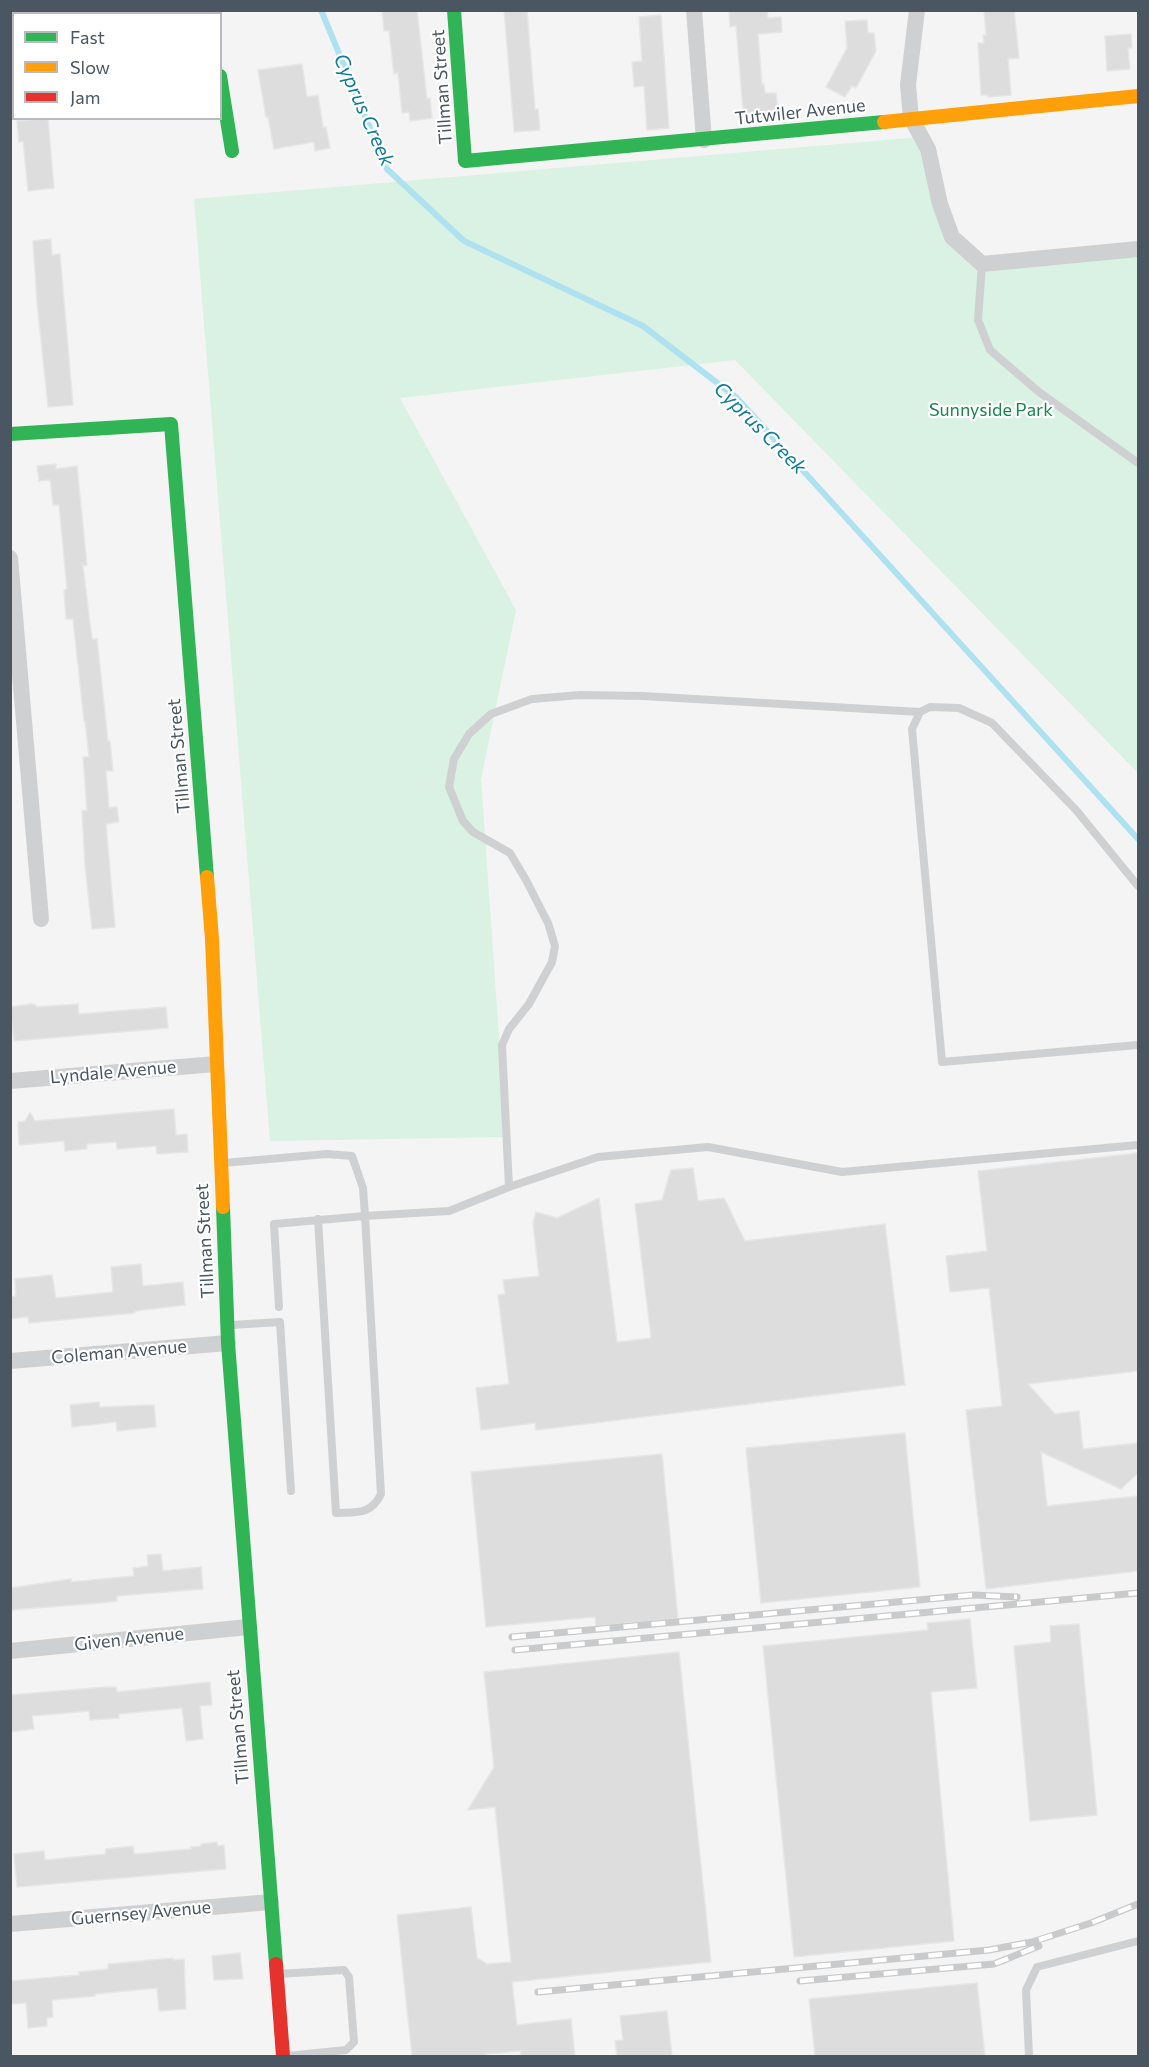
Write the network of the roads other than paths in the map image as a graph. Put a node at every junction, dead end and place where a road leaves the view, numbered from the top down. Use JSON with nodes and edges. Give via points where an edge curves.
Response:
{"nodes":[{"id":1,"x":454,"y":10,"type":"edge"},
{"id":2,"x":694,"y":10,"type":"edge"},
{"id":3,"x":917,"y":10,"type":"edge"},
{"id":4,"x":222,"y":88,"type":"edge"},
{"id":5,"x":1138,"y":96,"type":"edge"},
{"id":6,"x":911,"y":118,"type":"junction"},
{"id":7,"x":704,"y":140,"type":"junction"},
{"id":8,"x":232,"y":151,"type":"dead end"},
{"id":9,"x":465,"y":161,"type":"joint"},
{"id":10,"x":1138,"y":249,"type":"edge"},
{"id":11,"x":981,"y":264,"type":"junction"},
{"id":12,"x":10,"y":434,"type":"edge"},
{"id":13,"x":1138,"y":463,"type":"edge"},
{"id":14,"x":10,"y":558,"type":"edge"},
{"id":15,"x":920,"y":712,"type":"junction"},
{"id":16,"x":17,"y":722,"type":"edge"},
{"id":17,"x":1138,"y":886,"type":"edge"},
{"id":18,"x":41,"y":919,"type":"dead end"},
{"id":19,"x":1138,"y":1045,"type":"edge"},
{"id":20,"x":216,"y":1064,"type":"junction"},
{"id":21,"x":10,"y":1081,"type":"edge"},
{"id":22,"x":1138,"y":1145,"type":"edge"},
{"id":23,"x":220,"y":1163,"type":"junction"},
{"id":24,"x":509,"y":1187,"type":"junction"},
{"id":25,"x":365,"y":1216,"type":"junction"},
{"id":26,"x":318,"y":1220,"type":"junction"},
{"id":27,"x":279,"y":1307,"type":"dead end"},
{"id":28,"x":227,"y":1325,"type":"junction"},
{"id":29,"x":228,"y":1343,"type":"junction"},
{"id":30,"x":10,"y":1361,"type":"edge"},
{"id":31,"x":291,"y":1491,"type":"dead end"},
{"id":32,"x":249,"y":1628,"type":"junction"},
{"id":33,"x":10,"y":1650,"type":"edge"},
{"id":34,"x":271,"y":1902,"type":"junction"},
{"id":35,"x":10,"y":1924,"type":"edge"},
{"id":36,"x":1138,"y":1941,"type":"edge"},
{"id":37,"x":277,"y":1974,"type":"junction"},
{"id":38,"x":286,"y":2056,"type":"edge"},
{"id":39,"x":1029,"y":2056,"type":"edge"}],
"edges":[{"from":1,"to":9,"type":"street","name":"Tillman Street"},
{"from":2,"to":7,"type":"street"},
{"from":3,"to":6,"type":"street","via":[[908,85]]},
{"from":4,"to":8,"type":"street"},
{"from":5,"to":6,"type":"street","name":"Tutwiler Avenue"},
{"from":6,"to":7,"type":"street","name":"Tutwiler Avenue"},
{"from":6,"to":11,"type":"street","via":[[928,149],[952,237]]},
{"from":7,"to":9,"type":"street","name":"Tutwiler Avenue"},
{"from":10,"to":11,"type":"street"},
{"from":11,"to":13,"type":"lane","via":[[978,320],[990,350],[1039,392]]},
{"from":12,"to":20,"type":"street","name":"Tillman Street","via":[[171,424],[212,939]]},
{"from":14,"to":16,"type":"street"},
{"from":15,"to":17,"type":"lane","via":[[930,707],[958,708],[992,723],[1076,810]]},
{"from":15,"to":19,"type":"lane","via":[[912,729],[942,1062]]},
{"from":15,"to":24,"type":"lane","via":[[580,695],[532,699],[491,714],[468,734],[454,759],[449,787],[463,821],[473,832],[510,854],[548,924],[555,946],[552,962],[502,1044]]},
{"from":16,"to":18,"type":"street"},
{"from":20,"to":21,"type":"street","name":"Lyndale Avenue"},
{"from":20,"to":23,"type":"street","name":"Tillman Street"},
{"from":22,"to":24,"type":"lane","via":[[842,1172],[708,1147],[598,1157]]},
{"from":23,"to":25,"type":"lane","via":[[327,1154],[352,1156],[363,1188]]},
{"from":23,"to":28,"type":"street","name":"Tillman Street"},
{"from":24,"to":25,"type":"lane","via":[[448,1212]]},
{"from":25,"to":26,"type":"lane"},
{"from":25,"to":26,"type":"lane","via":[[381,1494],[376,1504],[365,1511],[336,1513]]},
{"from":26,"to":27,"type":"lane","via":[[274,1224]]},
{"from":28,"to":29,"type":"street","name":"Tillman Street"},
{"from":28,"to":31,"type":"lane","via":[[280,1322]]},
{"from":29,"to":30,"type":"street","name":"Coleman Avenue"},
{"from":29,"to":32,"type":"street","name":"Tillman Street"},
{"from":32,"to":33,"type":"street","name":"Given Avenue"},
{"from":32,"to":34,"type":"street","name":"Tillman Street"},
{"from":34,"to":35,"type":"street","name":"Guernsey Avenue"},
{"from":34,"to":37,"type":"street","name":"Tillman Street"},
{"from":36,"to":39,"type":"lane","via":[[1037,1967],[1026,1990]]},
{"from":37,"to":38,"type":"street","name":"Tillman Street"},
{"from":37,"to":38,"type":"lane","via":[[344,1970],[349,1977],[354,2042],[346,2049]]}]}
